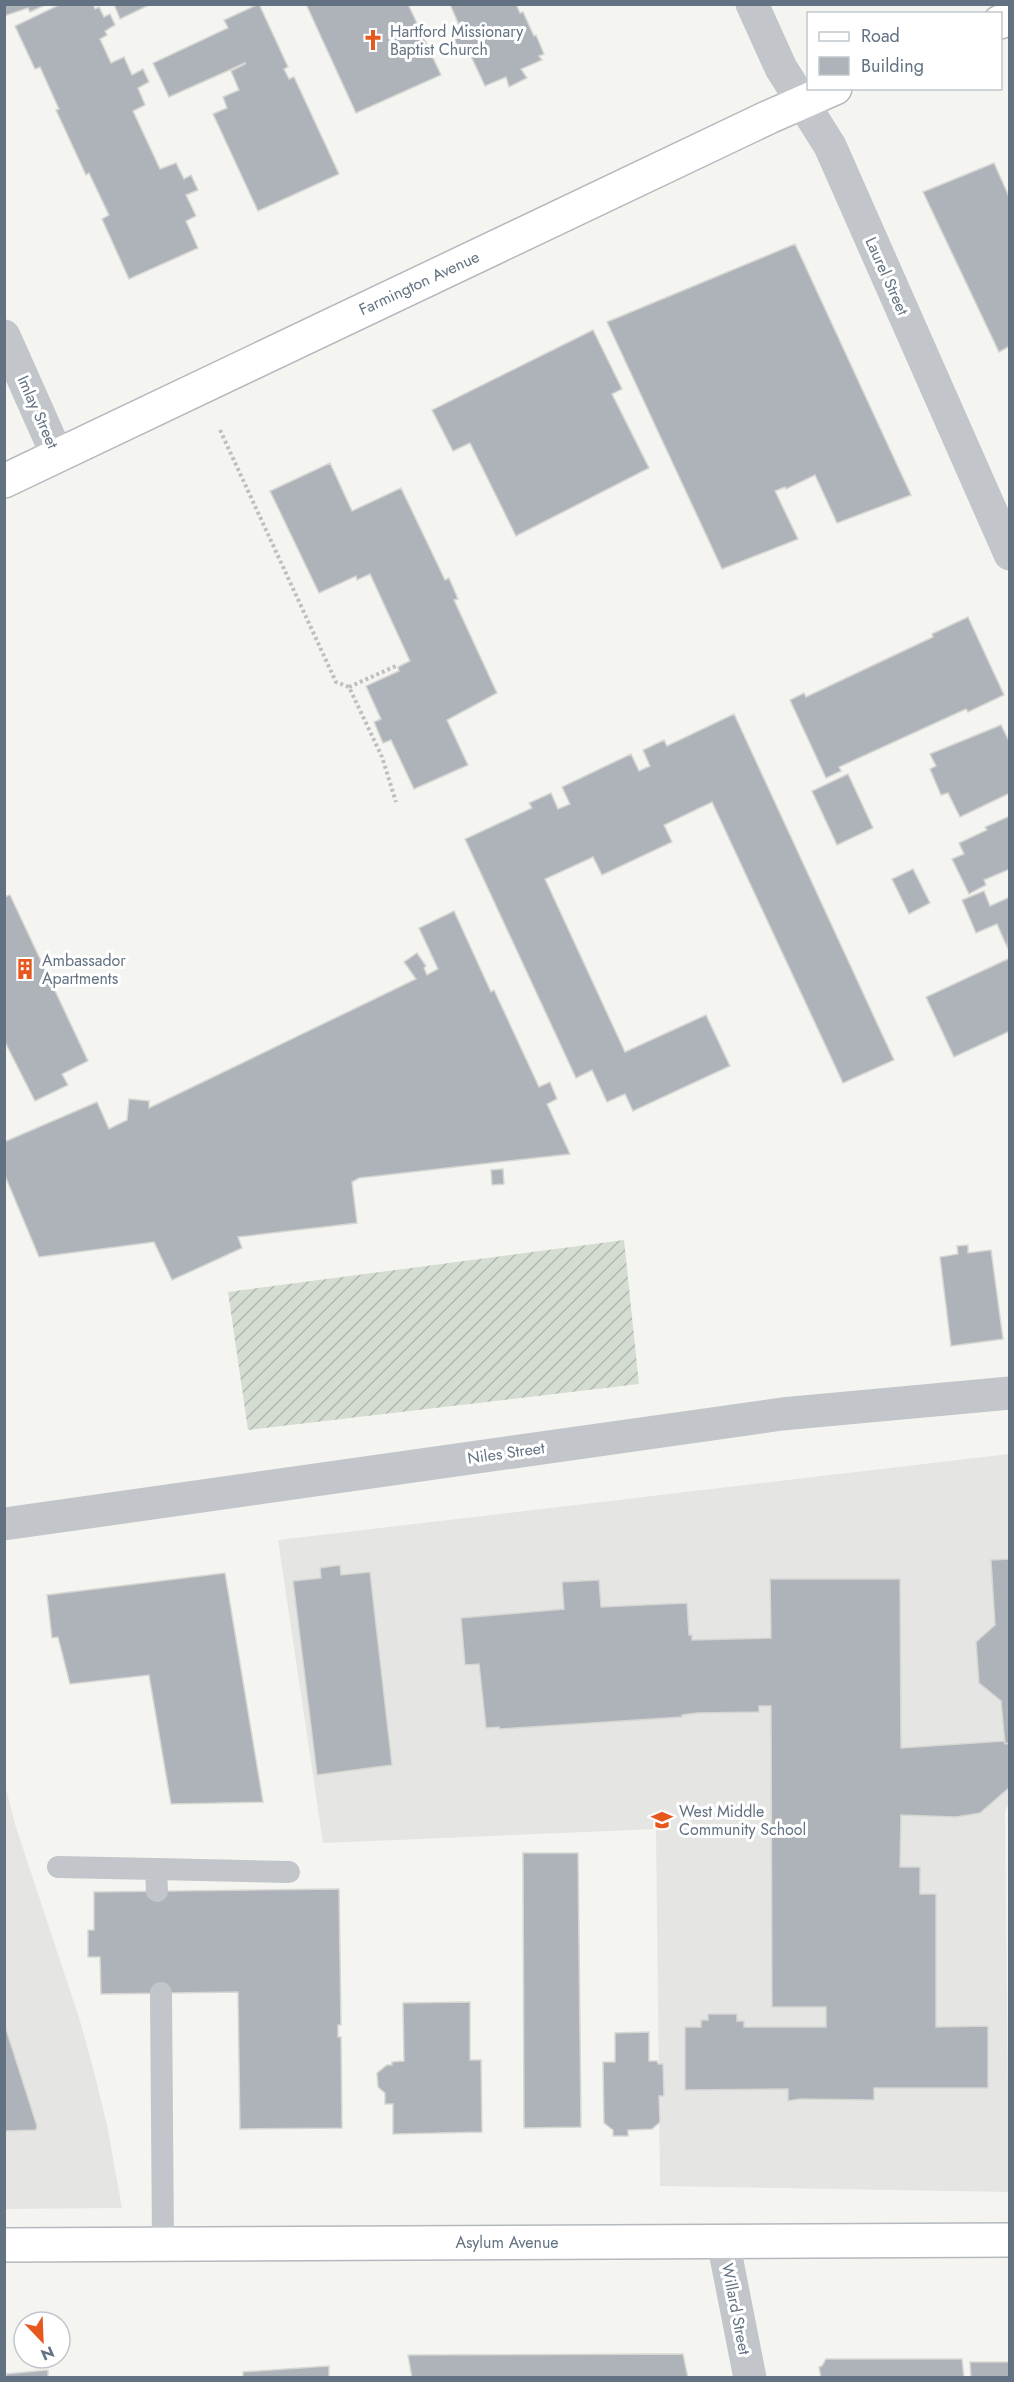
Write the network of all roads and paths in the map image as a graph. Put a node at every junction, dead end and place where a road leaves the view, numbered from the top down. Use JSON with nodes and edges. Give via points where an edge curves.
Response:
{"nodes":[{"id":1,"x":752,"y":4,"type":"edge"},
{"id":2,"x":830,"y":90,"type":"edge"},
{"id":3,"x":802,"y":102,"type":"junction"},
{"id":4,"x":4,"y":336,"type":"edge"},
{"id":5,"x":220,"y":430,"type":"dead end"},
{"id":6,"x":57,"y":455,"type":"junction"},
{"id":7,"x":4,"y":481,"type":"edge"},
{"id":8,"x":1010,"y":554,"type":"edge"},
{"id":9,"x":396,"y":666,"type":"dead end"},
{"id":10,"x":349,"y":687,"type":"junction"},
{"id":11,"x":396,"y":802,"type":"dead end"},
{"id":12,"x":1010,"y":1393,"type":"edge"},
{"id":13,"x":4,"y":1524,"type":"edge"},
{"id":14,"x":58,"y":1867,"type":"dead end"},
{"id":15,"x":289,"y":1872,"type":"dead end"},
{"id":16,"x":161,"y":1993,"type":"dead end"},
{"id":17,"x":1010,"y":2240,"type":"edge"},
{"id":18,"x":723,"y":2241,"type":"junction"},
{"id":19,"x":163,"y":2244,"type":"junction"},
{"id":20,"x":4,"y":2245,"type":"edge"},
{"id":21,"x":750,"y":2378,"type":"edge"}],
"edges":[{"from":1,"to":3,"type":"street","name":"Laurel Street","via":[[781,68]]},
{"from":2,"to":3,"type":"main road","name":"Farmington Avenue"},
{"from":3,"to":6,"type":"main road","name":"Farmington Avenue"},
{"from":3,"to":8,"type":"street","name":"Laurel Street","via":[[830,146]]},
{"from":4,"to":6,"type":"street","name":"Imlay Street"},
{"from":5,"to":10,"type":"path","via":[[336,682]]},
{"from":6,"to":7,"type":"main road","name":"Farmington Avenue"},
{"from":9,"to":10,"type":"path"},
{"from":10,"to":11,"type":"path","via":[[382,757]]},
{"from":12,"to":13,"type":"street","name":"Niles Street","via":[[782,1414]]},
{"from":14,"to":15,"type":"lane","via":[[157,1880]]},
{"from":16,"to":19,"type":"lane"},
{"from":17,"to":18,"type":"main road","name":"Asylum Avenue"},
{"from":18,"to":19,"type":"main road","name":"Asylum Avenue"},
{"from":18,"to":21,"type":"street","name":"Willard Street"},
{"from":19,"to":20,"type":"main road","name":"Asylum Avenue"}]}
